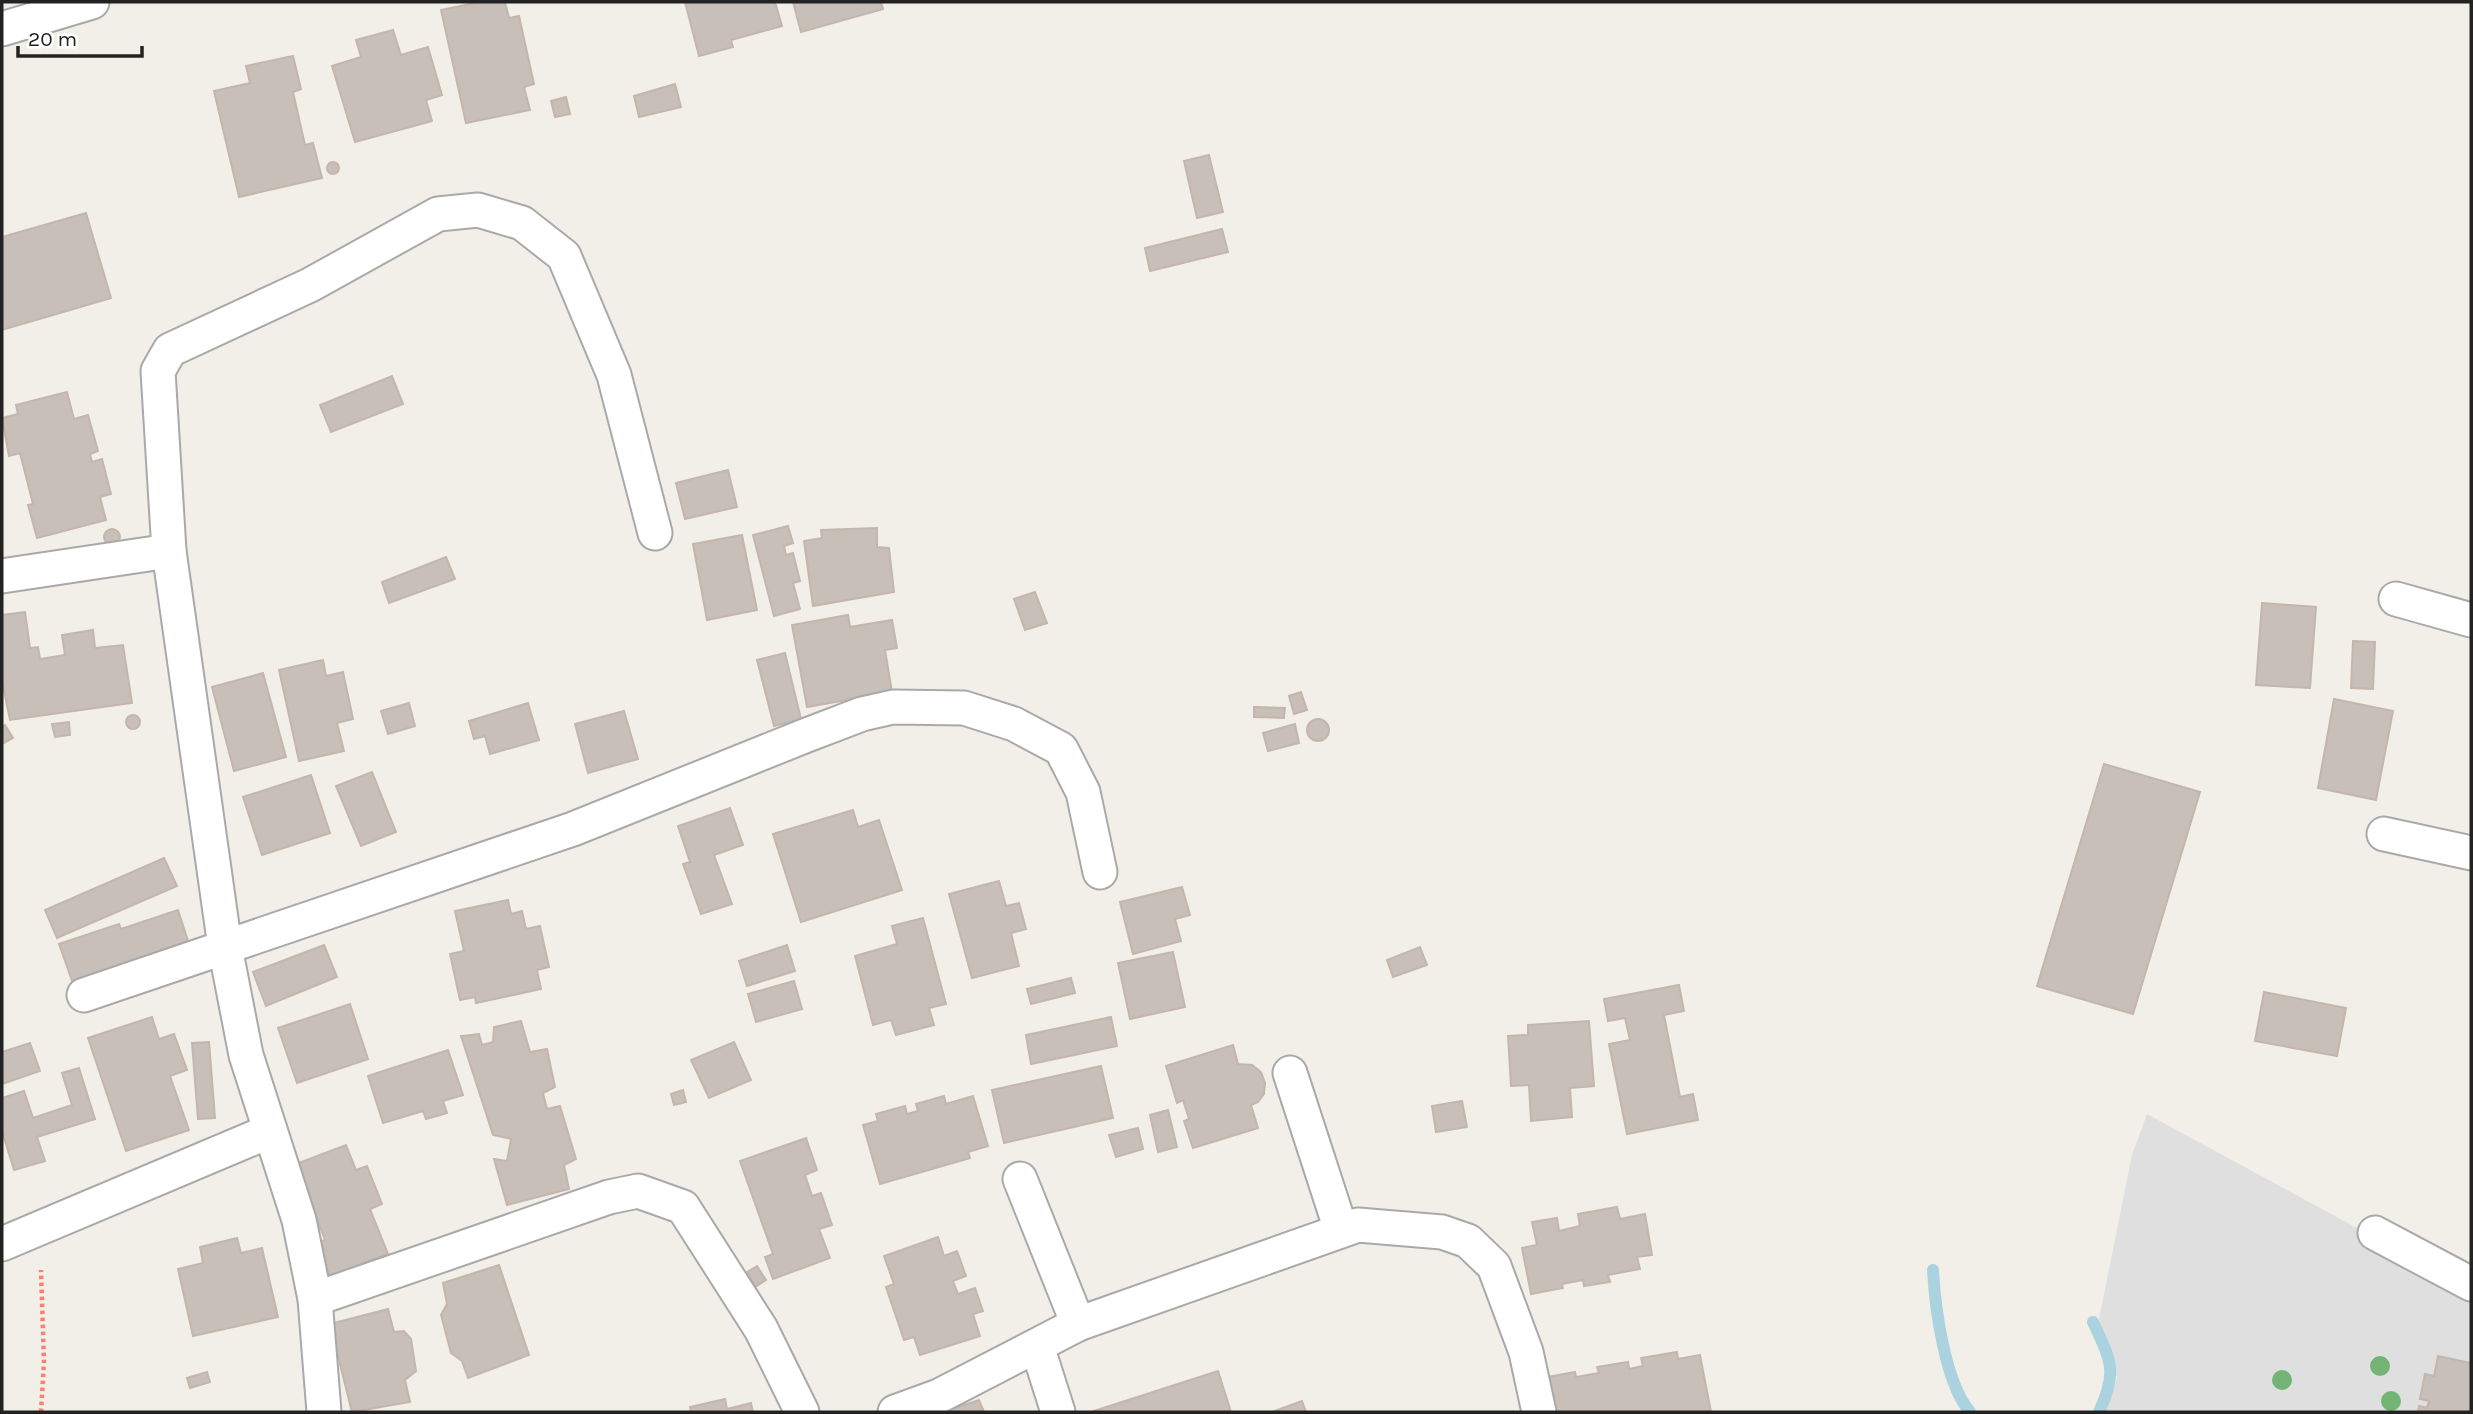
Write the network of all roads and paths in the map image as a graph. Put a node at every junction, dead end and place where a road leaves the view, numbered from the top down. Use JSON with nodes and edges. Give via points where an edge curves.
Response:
{"nodes":[{"id":1,"x":92,"y":2,"type":"edge"},
{"id":2,"x":2,"y":29,"type":"edge"},
{"id":3,"x":654,"y":533,"type":"dead end"},
{"id":4,"x":169,"y":551,"type":"junction"},
{"id":5,"x":2,"y":576,"type":"edge"},
{"id":6,"x":2396,"y":599,"type":"dead end"},
{"id":7,"x":2471,"y":620,"type":"edge"},
{"id":8,"x":2384,"y":834,"type":"dead end"},
{"id":9,"x":2471,"y":853,"type":"edge"},
{"id":10,"x":1100,"y":872,"type":"dead end"},
{"id":11,"x":225,"y":947,"type":"junction"},
{"id":12,"x":84,"y":995,"type":"dead end"},
{"id":13,"x":1290,"y":1073,"type":"dead end"},
{"id":14,"x":270,"y":1131,"type":"junction"},
{"id":15,"x":1020,"y":1179,"type":"dead end"},
{"id":16,"x":40,"y":1227,"type":"junction"},
{"id":17,"x":1340,"y":1230,"type":"junction"},
{"id":18,"x":2375,"y":1233,"type":"dead end"},
{"id":19,"x":2,"y":1244,"type":"edge"},
{"id":20,"x":2471,"y":1284,"type":"edge"},
{"id":21,"x":315,"y":1298,"type":"junction"},
{"id":22,"x":1078,"y":1324,"type":"junction"},
{"id":23,"x":1037,"y":1346,"type":"junction"},
{"id":24,"x":41,"y":1412,"type":"edge"},
{"id":25,"x":324,"y":1412,"type":"edge"},
{"id":26,"x":802,"y":1412,"type":"edge"},
{"id":27,"x":895,"y":1412,"type":"edge"},
{"id":28,"x":1058,"y":1412,"type":"edge"},
{"id":29,"x":1539,"y":1412,"type":"edge"}],
"edges":[{"from":1,"to":2,"type":"street"},
{"from":3,"to":4,"type":"street","via":[[614,375],[564,256],[522,223],[478,210],[438,214],[310,285],[170,350],[158,371]]},
{"from":4,"to":5,"type":"street"},
{"from":4,"to":11,"type":"street"},
{"from":6,"to":7,"type":"street"},
{"from":8,"to":9,"type":"street"},
{"from":10,"to":11,"type":"street","via":[[1083,792],[1061,749],[1014,724],[964,708],[893,707],[862,714],[573,829]]},
{"from":11,"to":12,"type":"street"},
{"from":11,"to":14,"type":"street","via":[[246,1055]]},
{"from":13,"to":17,"type":"street"},
{"from":14,"to":16,"type":"street"},
{"from":14,"to":21,"type":"street","via":[[299,1220]]},
{"from":15,"to":22,"type":"street"},
{"from":16,"to":19,"type":"street"},
{"from":16,"to":24,"type":"path"},
{"from":17,"to":22,"type":"street"},
{"from":17,"to":29,"type":"street","via":[[1358,1225],[1430,1231],[1468,1241],[1494,1266],[1526,1352]]},
{"from":18,"to":20,"type":"street"},
{"from":21,"to":25,"type":"street"},
{"from":21,"to":26,"type":"street","via":[[638,1191],[684,1208],[761,1329]]},
{"from":22,"to":23,"type":"street"},
{"from":23,"to":27,"type":"street","via":[[939,1396]]},
{"from":23,"to":28,"type":"street"}]}
